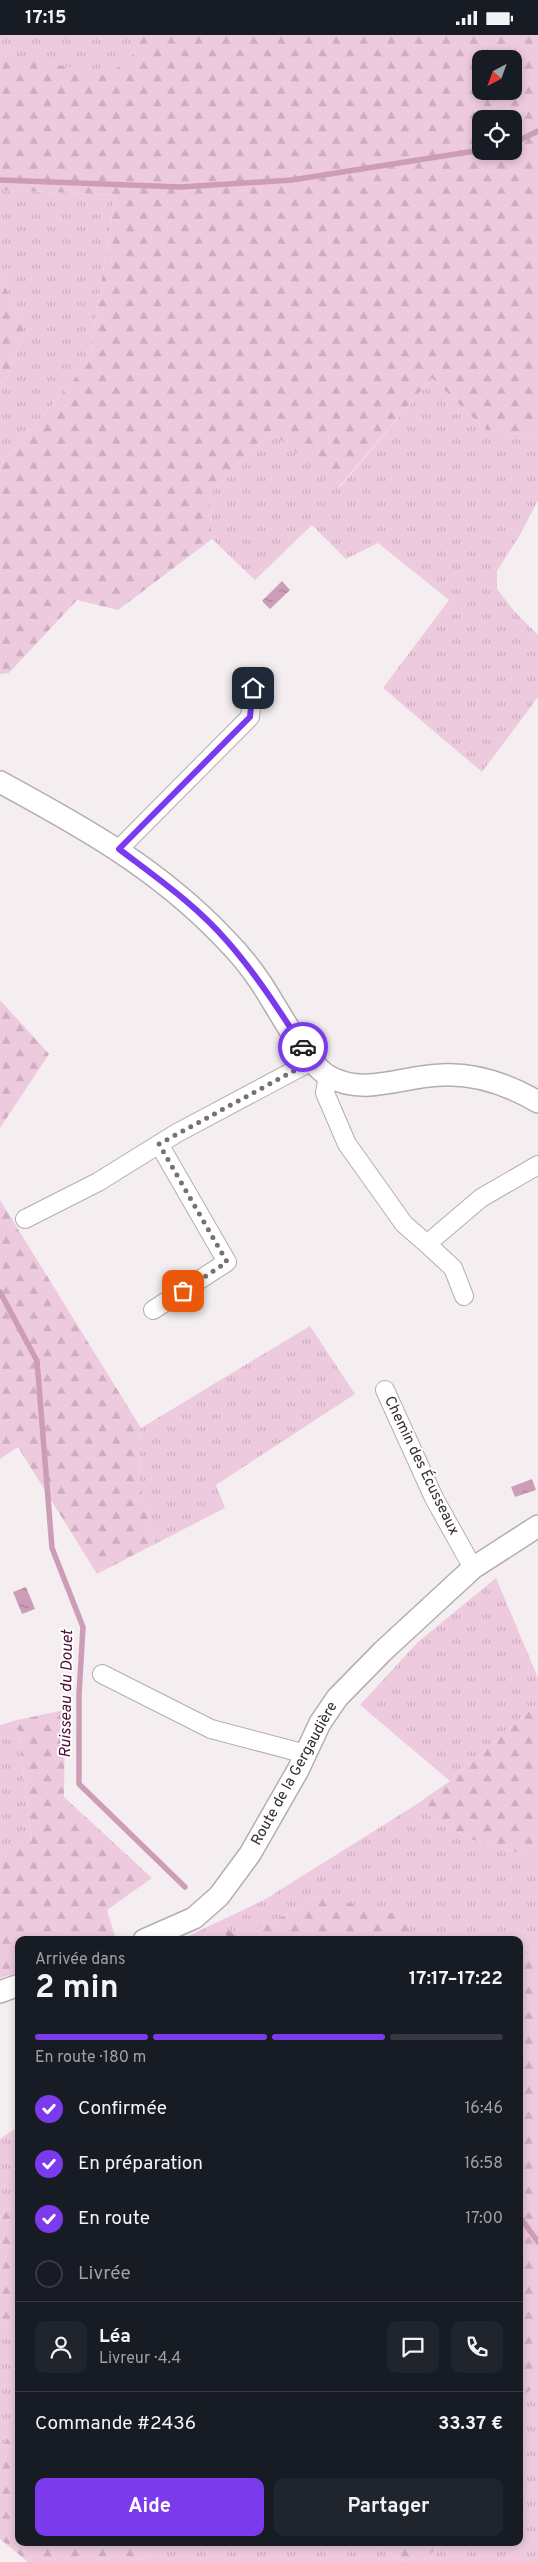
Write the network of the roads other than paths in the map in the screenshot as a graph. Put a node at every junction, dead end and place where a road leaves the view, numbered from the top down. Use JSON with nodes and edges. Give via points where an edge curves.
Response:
{"nodes":[{"id":1,"x":253,"y":688,"type":"dead end"},
{"id":2,"x":0,"y":782,"type":"edge"},
{"id":3,"x":119,"y":849,"type":"junction"},
{"id":4,"x":312,"y":1061,"type":"junction"},
{"id":5,"x":328,"y":1076,"type":"junction"},
{"id":6,"x":538,"y":1102,"type":"edge"},
{"id":7,"x":159,"y":1144,"type":"junction"},
{"id":8,"x":538,"y":1165,"type":"edge"},
{"id":9,"x":25,"y":1219,"type":"dead end"},
{"id":10,"x":427,"y":1244,"type":"junction"},
{"id":11,"x":464,"y":1296,"type":"dead end"},
{"id":12,"x":153,"y":1310,"type":"dead end"},
{"id":13,"x":385,"y":1390,"type":"dead end"},
{"id":14,"x":538,"y":1526,"type":"edge"},
{"id":15,"x":473,"y":1568,"type":"junction"},
{"id":16,"x":102,"y":1674,"type":"dead end"},
{"id":17,"x":306,"y":1754,"type":"junction"},
{"id":18,"x":153,"y":1936,"type":"edge"},
{"id":19,"x":15,"y":1986,"type":"edge"},
{"id":20,"x":0,"y":1992,"type":"edge"}],
"edges":[{"from":1,"to":3,"type":"street","via":[[250,717]]},
{"from":2,"to":3,"type":"street"},
{"from":3,"to":4,"type":"street","via":[[187,901],[226,940],[260,981]]},
{"from":4,"to":5,"type":"street"},
{"from":4,"to":7,"type":"street"},
{"from":5,"to":6,"type":"street","via":[[347,1085],[372,1085],[442,1075],[482,1078],[515,1088]]},
{"from":5,"to":10,"type":"street","via":[[325,1093],[347,1144],[404,1223]]},
{"from":7,"to":9,"type":"street","via":[[98,1182]]},
{"from":7,"to":12,"type":"street","via":[[227,1262]]},
{"from":8,"to":10,"type":"street","via":[[481,1198]]},
{"from":10,"to":11,"type":"street","via":[[453,1268]]},
{"from":13,"to":15,"type":"street","name":"Chemin des Écusseaux","via":[[434,1498]]},
{"from":14,"to":15,"type":"street","name":"Route de la Gergaudière"},
{"from":15,"to":17,"type":"street","name":"Route de la Gergaudière","via":[[337,1697],[320,1723]]},
{"from":16,"to":17,"type":"street","via":[[211,1729]]},
{"from":17,"to":18,"type":"street","name":"Route de la Gergaudière","via":[[250,1854],[219,1896],[194,1918]]},
{"from":19,"to":20,"type":"street"}]}
